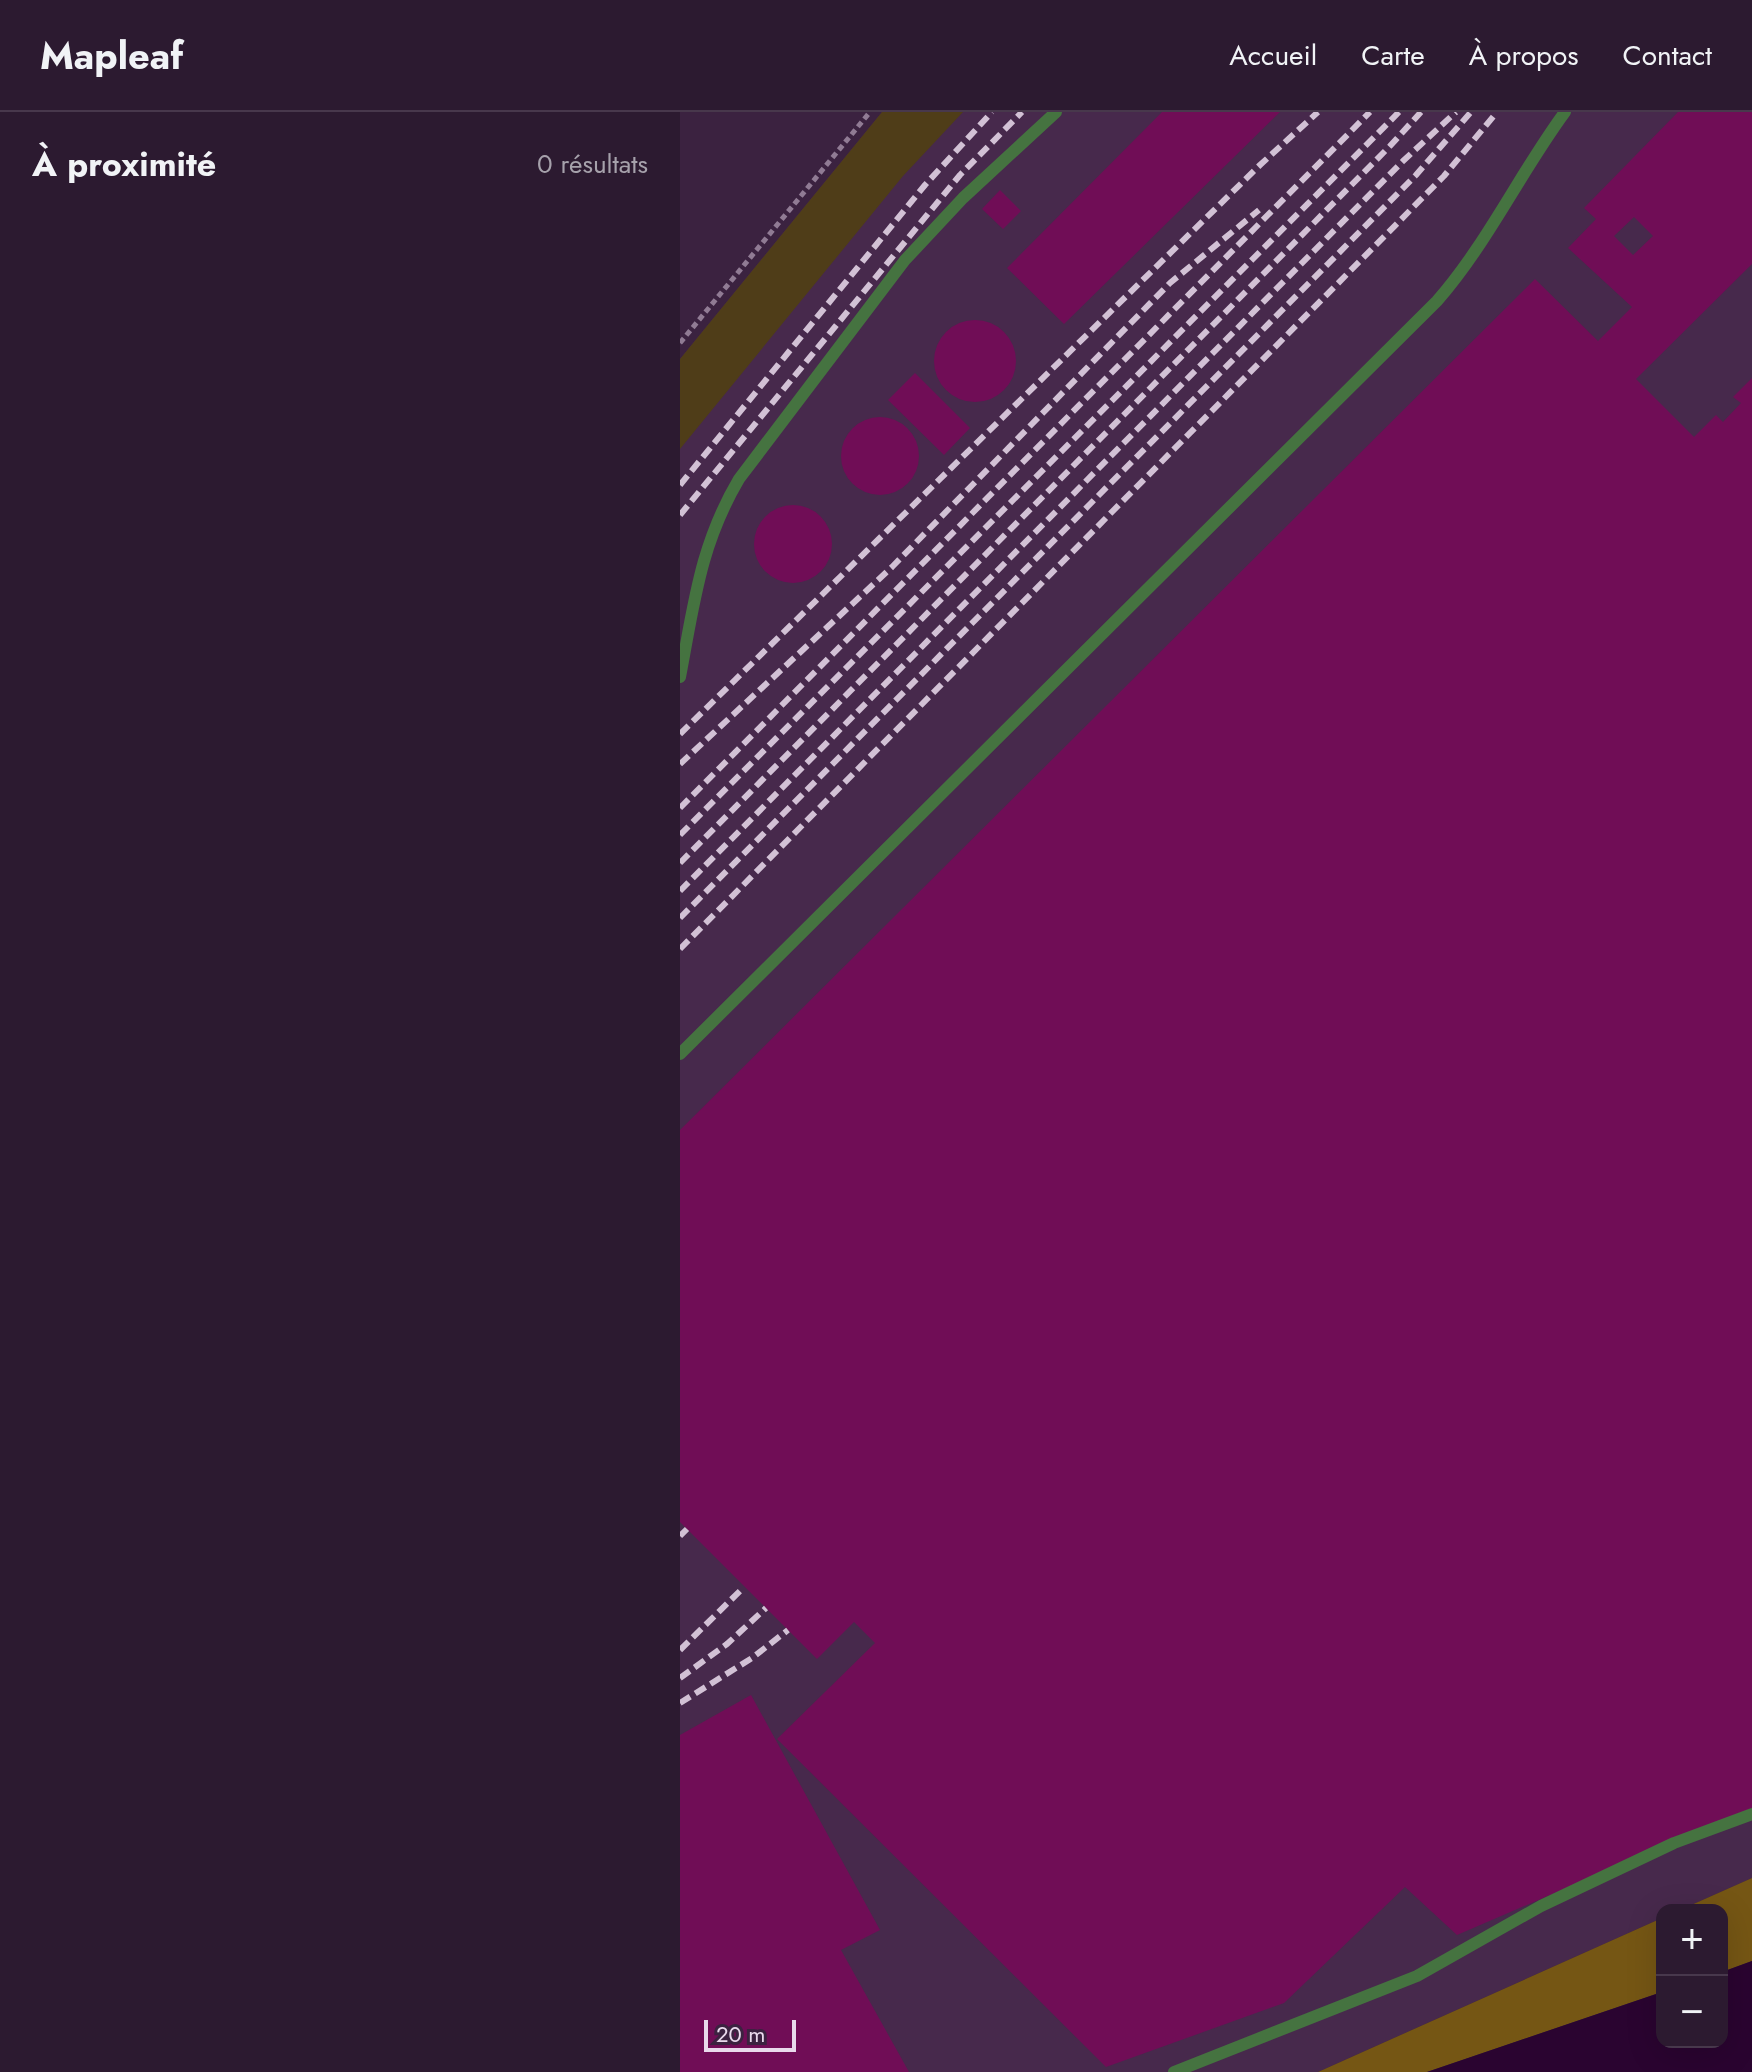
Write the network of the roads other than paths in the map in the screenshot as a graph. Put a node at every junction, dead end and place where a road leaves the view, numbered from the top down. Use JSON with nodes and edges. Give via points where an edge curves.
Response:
{"nodes":[{"id":1,"x":1056,"y":112,"type":"edge"},
{"id":2,"x":1565,"y":112,"type":"edge"},
{"id":3,"x":680,"y":677,"type":"edge"},
{"id":4,"x":680,"y":1054,"type":"edge"},
{"id":5,"x":1752,"y":1814,"type":"edge"},
{"id":6,"x":1174,"y":2072,"type":"edge"}],
"edges":[{"from":1,"to":3,"type":"lane","via":[[905,260],[739,479],[701,566]]},
{"from":2,"to":4,"type":"lane","via":[[1466,268],[1437,301]]},
{"from":5,"to":6,"type":"lane","via":[[1674,1843],[1554,1900],[1417,1976]]}]}
